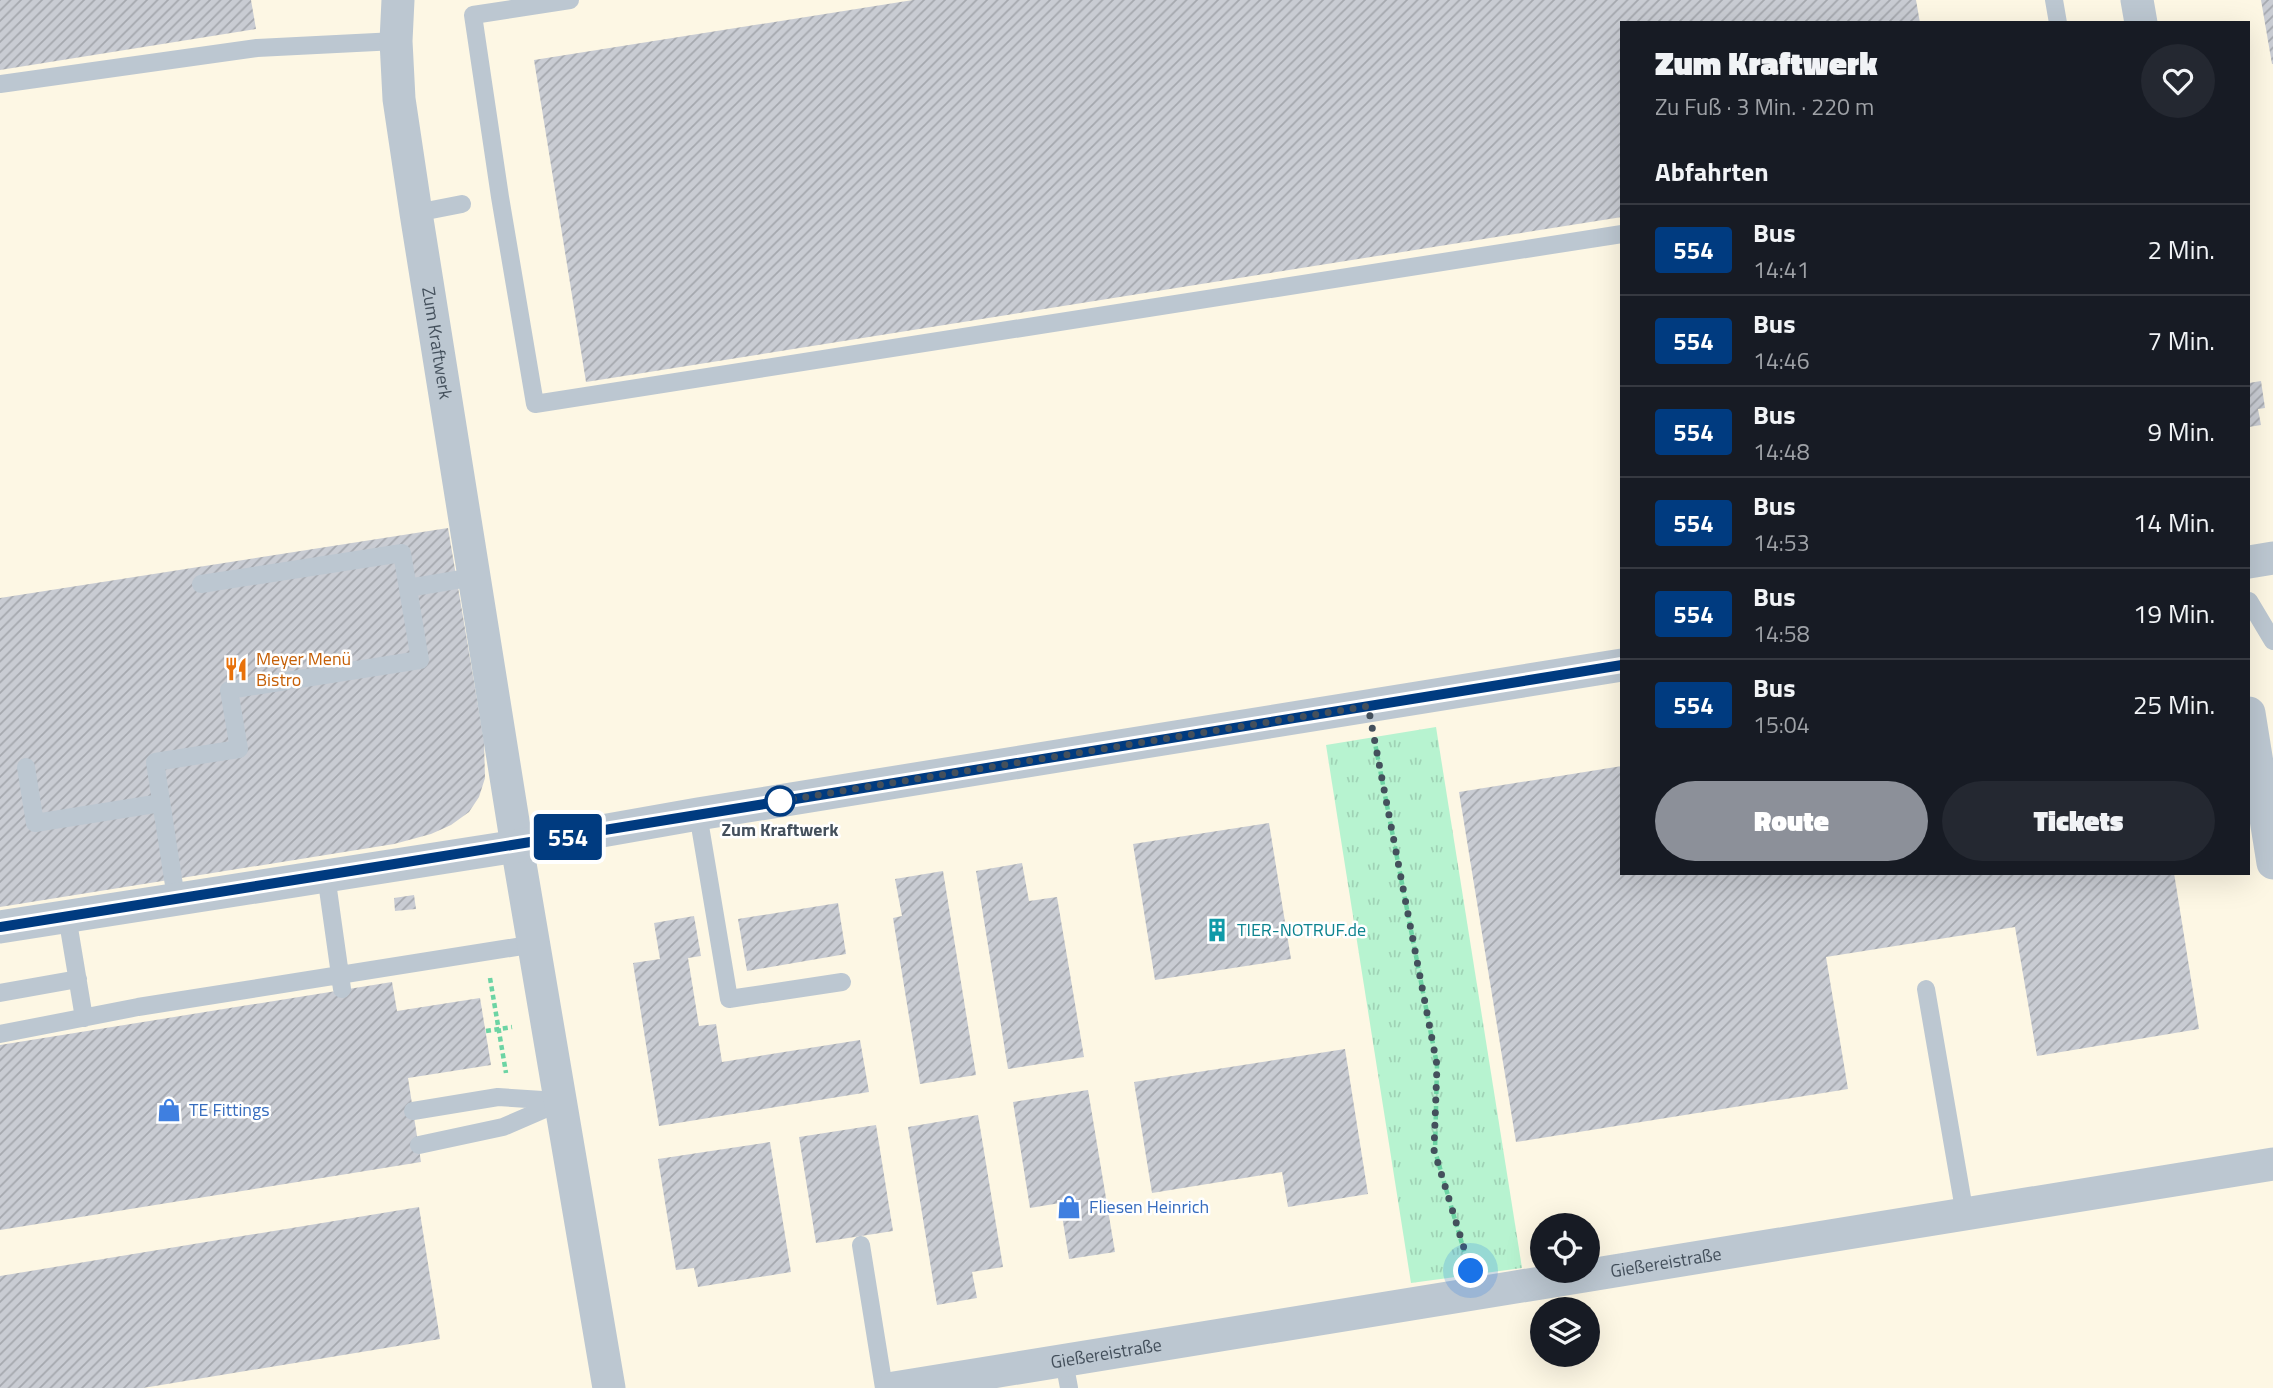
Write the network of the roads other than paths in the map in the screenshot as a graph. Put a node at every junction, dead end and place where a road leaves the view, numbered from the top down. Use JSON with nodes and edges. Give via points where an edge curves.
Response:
{"nodes":[{"id":1,"x":398,"y":0,"type":"edge"},
{"id":2,"x":570,"y":0,"type":"edge"},
{"id":3,"x":2054,"y":0,"type":"edge"},
{"id":4,"x":2137,"y":0,"type":"edge"},
{"id":5,"x":2058,"y":21,"type":"edge"},
{"id":6,"x":2141,"y":21,"type":"edge"},
{"id":7,"x":396,"y":41,"type":"junction"},
{"id":8,"x":0,"y":84,"type":"edge"},
{"id":9,"x":463,"y":204,"type":"dead end"},
{"id":10,"x":416,"y":213,"type":"junction"},
{"id":11,"x":1620,"y":234,"type":"edge"},
{"id":12,"x":2273,"y":558,"type":"edge"},
{"id":13,"x":2250,"y":562,"type":"edge"},
{"id":14,"x":474,"y":577,"type":"junction"},
{"id":15,"x":201,"y":584,"type":"dead end"},
{"id":16,"x":408,"y":588,"type":"junction"},
{"id":17,"x":2250,"y":603,"type":"edge"},
{"id":18,"x":2273,"y":640,"type":"edge"},
{"id":19,"x":1620,"y":665,"type":"edge"},
{"id":20,"x":2250,"y":719,"type":"edge"},
{"id":21,"x":26,"y":767,"type":"dead end"},
{"id":22,"x":161,"y":803,"type":"junction"},
{"id":23,"x":698,"y":814,"type":"junction"},
{"id":24,"x":517,"y":846,"type":"junction"},
{"id":25,"x":2273,"y":863,"type":"edge"},
{"id":26,"x":326,"y":875,"type":"junction"},
{"id":27,"x":176,"y":898,"type":"junction"},
{"id":28,"x":67,"y":916,"type":"junction"},
{"id":29,"x":0,"y":927,"type":"edge"},
{"id":30,"x":535,"y":944,"type":"junction"},
{"id":31,"x":78,"y":979,"type":"junction"},
{"id":32,"x":341,"y":982,"type":"junction"},
{"id":33,"x":842,"y":982,"type":"dead end"},
{"id":34,"x":1926,"y":989,"type":"dead end"},
{"id":35,"x":0,"y":993,"type":"edge"},
{"id":36,"x":84,"y":1018,"type":"junction"},
{"id":37,"x":0,"y":1034,"type":"edge"},
{"id":38,"x":561,"y":1102,"type":"junction"},
{"id":39,"x":413,"y":1111,"type":"dead end"},
{"id":40,"x":419,"y":1145,"type":"dead end"},
{"id":41,"x":2273,"y":1164,"type":"edge"},
{"id":42,"x":1965,"y":1215,"type":"junction"},
{"id":43,"x":860,"y":1245,"type":"dead end"},
{"id":44,"x":1066,"y":1374,"type":"edge"},
{"id":45,"x":610,"y":1388,"type":"edge"},
{"id":46,"x":884,"y":1388,"type":"edge"},
{"id":47,"x":894,"y":1388,"type":"edge"}],
"edges":[{"from":1,"to":7,"type":"street","name":"Zum Kraftwerk"},
{"from":2,"to":11,"type":"lane","via":[[473,15],[536,404]]},
{"from":3,"to":5,"type":"lane"},
{"from":4,"to":6,"type":"street"},
{"from":7,"to":8,"type":"lane","via":[[257,48]]},
{"from":7,"to":10,"type":"street","name":"Zum Kraftwerk","via":[[399,99]]},
{"from":9,"to":10,"type":"lane"},
{"from":10,"to":14,"type":"street","name":"Zum Kraftwerk"},
{"from":12,"to":13,"type":"street"},
{"from":14,"to":16,"type":"lane"},
{"from":14,"to":24,"type":"street","name":"Zum Kraftwerk"},
{"from":15,"to":16,"type":"lane","via":[[402,553]]},
{"from":16,"to":22,"type":"lane","via":[[420,660],[229,690],[239,749],[155,762]]},
{"from":17,"to":18,"type":"lane"},
{"from":19,"to":23,"type":"street"},
{"from":20,"to":25,"type":"street"},
{"from":21,"to":22,"type":"lane","via":[[35,823]]},
{"from":22,"to":27,"type":"lane"},
{"from":23,"to":24,"type":"street"},
{"from":23,"to":33,"type":"lane","via":[[729,999]]},
{"from":24,"to":26,"type":"street"},
{"from":24,"to":30,"type":"street","name":"Zum Kraftwerk"},
{"from":26,"to":27,"type":"street"},
{"from":26,"to":32,"type":"lane"},
{"from":27,"to":28,"type":"street"},
{"from":28,"to":29,"type":"street"},
{"from":28,"to":31,"type":"lane"},
{"from":30,"to":32,"type":"lane"},
{"from":30,"to":38,"type":"street","name":"Zum Kraftwerk"},
{"from":31,"to":35,"type":"lane"},
{"from":31,"to":36,"type":"lane"},
{"from":32,"to":36,"type":"lane"},
{"from":34,"to":42,"type":"lane"},
{"from":36,"to":37,"type":"lane"},
{"from":38,"to":39,"type":"lane","via":[[498,1097]]},
{"from":38,"to":40,"type":"lane","via":[[503,1127]]},
{"from":38,"to":45,"type":"street","name":"Zum Kraftwerk"},
{"from":41,"to":42,"type":"street","name":"Gießereistraße"},
{"from":42,"to":44,"type":"street","name":"Gießereistraße","via":[[1476,1294]]},
{"from":43,"to":46,"type":"lane"},
{"from":44,"to":47,"type":"street","name":"Gießereistraße"}]}
